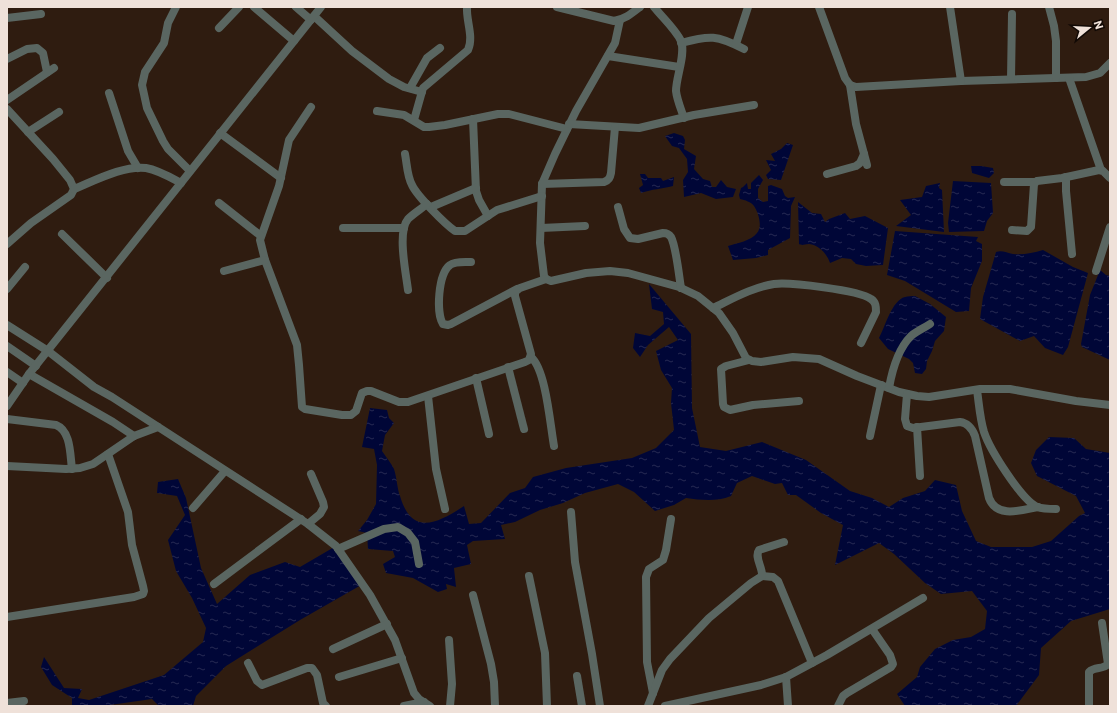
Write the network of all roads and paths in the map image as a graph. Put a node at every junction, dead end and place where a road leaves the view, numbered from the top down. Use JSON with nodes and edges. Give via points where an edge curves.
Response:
{"nodes":[{"id":1,"x":176,"y":7,"type":"edge"},
{"id":2,"x":239,"y":7,"type":"edge"},
{"id":3,"x":254,"y":7,"type":"edge"},
{"id":4,"x":296,"y":7,"type":"edge"},
{"id":5,"x":321,"y":7,"type":"edge"},
{"id":6,"x":467,"y":7,"type":"edge"},
{"id":7,"x":557,"y":7,"type":"edge"},
{"id":8,"x":640,"y":7,"type":"edge"},
{"id":9,"x":654,"y":7,"type":"edge"},
{"id":10,"x":748,"y":7,"type":"edge"},
{"id":11,"x":820,"y":7,"type":"edge"},
{"id":12,"x":950,"y":7,"type":"edge"},
{"id":13,"x":1049,"y":7,"type":"edge"},
{"id":14,"x":41,"y":14,"type":"dead end"},
{"id":15,"x":1012,"y":14,"type":"dead end"},
{"id":16,"x":7,"y":18,"type":"edge"},
{"id":17,"x":313,"y":18,"type":"junction"},
{"id":18,"x":620,"y":20,"type":"junction"},
{"id":19,"x":219,"y":28,"type":"dead end"},
{"id":20,"x":294,"y":41,"type":"junction"},
{"id":21,"x":681,"y":43,"type":"junction"},
{"id":22,"x":736,"y":44,"type":"junction"},
{"id":23,"x":440,"y":48,"type":"dead end"},
{"id":24,"x":744,"y":49,"type":"dead end"},
{"id":25,"x":608,"y":56,"type":"junction"},
{"id":26,"x":7,"y":59,"type":"edge"},
{"id":27,"x":1110,"y":63,"type":"edge"},
{"id":28,"x":679,"y":67,"type":"junction"},
{"id":29,"x":1056,"y":78,"type":"junction"},
{"id":30,"x":1069,"y":78,"type":"junction"},
{"id":31,"x":1011,"y":79,"type":"junction"},
{"id":32,"x":961,"y":81,"type":"junction"},
{"id":33,"x":850,"y":85,"type":"junction"},
{"id":34,"x":410,"y":88,"type":"junction"},
{"id":35,"x":422,"y":92,"type":"junction"},
{"id":36,"x":109,"y":93,"type":"dead end"},
{"id":37,"x":7,"y":100,"type":"edge"},
{"id":38,"x":754,"y":105,"type":"dead end"},
{"id":39,"x":311,"y":107,"type":"dead end"},
{"id":40,"x":7,"y":109,"type":"edge"},
{"id":41,"x":377,"y":111,"type":"dead end"},
{"id":42,"x":59,"y":112,"type":"dead end"},
{"id":43,"x":684,"y":118,"type":"junction"},
{"id":44,"x":473,"y":119,"type":"junction"},
{"id":45,"x":414,"y":120,"type":"junction"},
{"id":46,"x":568,"y":126,"type":"junction"},
{"id":47,"x":615,"y":127,"type":"junction"},
{"id":48,"x":28,"y":132,"type":"junction"},
{"id":49,"x":220,"y":133,"type":"junction"},
{"id":50,"x":405,"y":154,"type":"dead end"},
{"id":51,"x":864,"y":154,"type":"junction"},
{"id":52,"x":868,"y":165,"type":"dead end"},
{"id":53,"x":138,"y":168,"type":"junction"},
{"id":54,"x":1101,"y":170,"type":"junction"},
{"id":55,"x":190,"y":171,"type":"junction"},
{"id":56,"x":827,"y":174,"type":"dead end"},
{"id":57,"x":1066,"y":177,"type":"junction"},
{"id":58,"x":281,"y":178,"type":"junction"},
{"id":59,"x":1110,"y":178,"type":"edge"},
{"id":60,"x":1004,"y":182,"type":"dead end"},
{"id":61,"x":1034,"y":182,"type":"junction"},
{"id":62,"x":181,"y":183,"type":"junction"},
{"id":63,"x":542,"y":184,"type":"junction"},
{"id":64,"x":476,"y":188,"type":"junction"},
{"id":65,"x":74,"y":189,"type":"junction"},
{"id":66,"x":542,"y":196,"type":"junction"},
{"id":67,"x":219,"y":203,"type":"dead end"},
{"id":68,"x":429,"y":206,"type":"junction"},
{"id":69,"x":618,"y":207,"type":"dead end"},
{"id":70,"x":488,"y":216,"type":"junction"},
{"id":71,"x":585,"y":226,"type":"dead end"},
{"id":72,"x":1110,"y":227,"type":"edge"},
{"id":73,"x":343,"y":228,"type":"dead end"},
{"id":74,"x":404,"y":228,"type":"junction"},
{"id":75,"x":541,"y":228,"type":"junction"},
{"id":76,"x":1012,"y":230,"type":"dead end"},
{"id":77,"x":62,"y":234,"type":"dead end"},
{"id":78,"x":261,"y":236,"type":"junction"},
{"id":79,"x":7,"y":243,"type":"edge"},
{"id":80,"x":1072,"y":254,"type":"dead end"},
{"id":81,"x":266,"y":260,"type":"junction"},
{"id":82,"x":471,"y":262,"type":"dead end"},
{"id":83,"x":25,"y":267,"type":"dead end"},
{"id":84,"x":224,"y":271,"type":"dead end"},
{"id":85,"x":1096,"y":271,"type":"dead end"},
{"id":86,"x":106,"y":278,"type":"junction"},
{"id":87,"x":546,"y":279,"type":"junction"},
{"id":88,"x":681,"y":288,"type":"junction"},
{"id":89,"x":7,"y":289,"type":"edge"},
{"id":90,"x":517,"y":289,"type":"junction"},
{"id":91,"x":408,"y":290,"type":"dead end"},
{"id":92,"x":713,"y":308,"type":"junction"},
{"id":93,"x":930,"y":324,"type":"dead end"},
{"id":94,"x":7,"y":325,"type":"edge"},
{"id":95,"x":861,"y":343,"type":"dead end"},
{"id":96,"x":7,"y":346,"type":"edge"},
{"id":97,"x":48,"y":351,"type":"junction"},
{"id":98,"x":531,"y":357,"type":"junction"},
{"id":99,"x":749,"y":360,"type":"junction"},
{"id":100,"x":36,"y":366,"type":"junction"},
{"id":101,"x":508,"y":367,"type":"junction"},
{"id":102,"x":7,"y":372,"type":"edge"},
{"id":103,"x":29,"y":374,"type":"junction"},
{"id":104,"x":476,"y":378,"type":"junction"},
{"id":105,"x":23,"y":383,"type":"junction"},
{"id":106,"x":881,"y":385,"type":"junction"},
{"id":107,"x":889,"y":388,"type":"junction"},
{"id":108,"x":977,"y":390,"type":"junction"},
{"id":109,"x":907,"y":394,"type":"junction"},
{"id":110,"x":428,"y":396,"type":"junction"},
{"id":111,"x":799,"y":401,"type":"dead end"},
{"id":112,"x":1110,"y":405,"type":"edge"},
{"id":113,"x":7,"y":406,"type":"edge"},
{"id":114,"x":7,"y":419,"type":"edge"},
{"id":115,"x":158,"y":426,"type":"junction"},
{"id":116,"x":917,"y":427,"type":"junction"},
{"id":117,"x":524,"y":429,"type":"dead end"},
{"id":118,"x":489,"y":434,"type":"dead end"},
{"id":119,"x":134,"y":436,"type":"junction"},
{"id":120,"x":870,"y":436,"type":"dead end"},
{"id":121,"x":554,"y":446,"type":"dead end"},
{"id":122,"x":108,"y":454,"type":"junction"},
{"id":123,"x":7,"y":466,"type":"edge"},
{"id":124,"x":72,"y":469,"type":"junction"},
{"id":125,"x":225,"y":471,"type":"junction"},
{"id":126,"x":311,"y":474,"type":"dead end"},
{"id":127,"x":920,"y":476,"type":"dead end"},
{"id":128,"x":1038,"y":507,"type":"junction"},
{"id":129,"x":193,"y":508,"type":"dead end"},
{"id":130,"x":445,"y":509,"type":"dead end"},
{"id":131,"x":1056,"y":510,"type":"dead end"},
{"id":132,"x":571,"y":512,"type":"dead end"},
{"id":133,"x":671,"y":519,"type":"dead end"},
{"id":134,"x":305,"y":521,"type":"junction"},
{"id":135,"x":784,"y":542,"type":"dead end"},
{"id":136,"x":338,"y":549,"type":"junction"},
{"id":137,"x":419,"y":564,"type":"dead end"},
{"id":138,"x":529,"y":576,"type":"dead end"},
{"id":139,"x":762,"y":576,"type":"junction"},
{"id":140,"x":214,"y":584,"type":"dead end"},
{"id":141,"x":473,"y":595,"type":"dead end"},
{"id":142,"x":922,"y":598,"type":"dead end"},
{"id":143,"x":7,"y":617,"type":"edge"},
{"id":144,"x":387,"y":624,"type":"junction"},
{"id":145,"x":1102,"y":624,"type":"dead end"},
{"id":146,"x":872,"y":629,"type":"junction"},
{"id":147,"x":448,"y":640,"type":"dead end"},
{"id":148,"x":334,"y":649,"type":"dead end"},
{"id":149,"x":402,"y":658,"type":"junction"},
{"id":150,"x":248,"y":663,"type":"dead end"},
{"id":151,"x":812,"y":663,"type":"junction"},
{"id":152,"x":577,"y":676,"type":"dead end"},
{"id":153,"x":339,"y":677,"type":"dead end"},
{"id":154,"x":786,"y":677,"type":"junction"},
{"id":155,"x":653,"y":693,"type":"junction"},
{"id":156,"x":24,"y":701,"type":"dead end"},
{"id":157,"x":7,"y":703,"type":"edge"},
{"id":158,"x":427,"y":704,"type":"edge"},
{"id":159,"x":326,"y":706,"type":"edge"},
{"id":160,"x":404,"y":706,"type":"edge"},
{"id":161,"x":450,"y":706,"type":"edge"},
{"id":162,"x":495,"y":706,"type":"edge"},
{"id":163,"x":547,"y":706,"type":"edge"},
{"id":164,"x":582,"y":706,"type":"edge"},
{"id":165,"x":600,"y":706,"type":"edge"},
{"id":166,"x":648,"y":706,"type":"edge"},
{"id":167,"x":665,"y":706,"type":"edge"},
{"id":168,"x":788,"y":706,"type":"edge"},
{"id":169,"x":838,"y":706,"type":"edge"},
{"id":170,"x":1089,"y":706,"type":"edge"}],
"edges":[{"from":1,"to":55,"type":"street","via":[[168,23],[164,43],[145,72],[142,85],[147,108],[162,141]]},
{"from":2,"to":19,"type":"street"},
{"from":3,"to":20,"type":"street"},
{"from":4,"to":17,"type":"street"},
{"from":5,"to":17,"type":"street"},
{"from":6,"to":35,"type":"street","via":[[470,41],[468,50],[427,84]]},
{"from":7,"to":18,"type":"street","via":[[614,22]]},
{"from":8,"to":18,"type":"street"},
{"from":9,"to":21,"type":"street"},
{"from":10,"to":22,"type":"street"},
{"from":11,"to":33,"type":"street","via":[[845,78]]},
{"from":12,"to":32,"type":"street"},
{"from":13,"to":29,"type":"street","via":[[1056,41]]},
{"from":14,"to":16,"type":"street"},
{"from":15,"to":31,"type":"street"},
{"from":17,"to":20,"type":"street"},
{"from":17,"to":34,"type":"street","via":[[383,75]]},
{"from":18,"to":25,"type":"street","via":[[618,36]]},
{"from":20,"to":49,"type":"street"},
{"from":21,"to":22,"type":"street","via":[[714,37]]},
{"from":21,"to":28,"type":"street"},
{"from":22,"to":24,"type":"street"},
{"from":23,"to":34,"type":"street","via":[[427,58]]},
{"from":25,"to":28,"type":"street"},
{"from":25,"to":46,"type":"street"},
{"from":26,"to":37,"type":"street","via":[[27,49],[37,48],[51,70]]},
{"from":27,"to":30,"type":"street","via":[[1097,74]]},
{"from":28,"to":43,"type":"street","via":[[676,90]]},
{"from":29,"to":30,"type":"street"},
{"from":29,"to":31,"type":"street"},
{"from":30,"to":54,"type":"street"},
{"from":31,"to":32,"type":"street"},
{"from":32,"to":33,"type":"street","via":[[860,88]]},
{"from":33,"to":51,"type":"street"},
{"from":34,"to":35,"type":"street"},
{"from":35,"to":45,"type":"street"},
{"from":36,"to":53,"type":"street","via":[[128,150]]},
{"from":38,"to":43,"type":"street"},
{"from":39,"to":58,"type":"street","via":[[289,140]]},
{"from":40,"to":48,"type":"street"},
{"from":41,"to":45,"type":"street","via":[[400,114]]},
{"from":42,"to":48,"type":"street"},
{"from":43,"to":47,"type":"street","via":[[644,127]]},
{"from":44,"to":45,"type":"street","via":[[429,127],[424,127]]},
{"from":44,"to":46,"type":"street","via":[[509,114]]},
{"from":44,"to":64,"type":"street"},
{"from":46,"to":47,"type":"street"},
{"from":46,"to":63,"type":"street"},
{"from":47,"to":63,"type":"street","via":[[608,181]]},
{"from":48,"to":65,"type":"street","via":[[70,180]]},
{"from":49,"to":55,"type":"street"},
{"from":49,"to":58,"type":"street"},
{"from":50,"to":68,"type":"street","via":[[414,190]]},
{"from":51,"to":52,"type":"street"},
{"from":51,"to":56,"type":"street","via":[[856,166]]},
{"from":53,"to":62,"type":"street","via":[[156,171]]},
{"from":53,"to":65,"type":"street","via":[[115,173]]},
{"from":54,"to":57,"type":"street"},
{"from":54,"to":59,"type":"street"},
{"from":55,"to":62,"type":"street"},
{"from":57,"to":61,"type":"street"},
{"from":57,"to":80,"type":"street"},
{"from":58,"to":78,"type":"street"},
{"from":60,"to":61,"type":"street"},
{"from":61,"to":76,"type":"street","via":[[1031,227],[1027,231]]},
{"from":62,"to":86,"type":"street"},
{"from":63,"to":66,"type":"street"},
{"from":64,"to":68,"type":"street"},
{"from":64,"to":70,"type":"street"},
{"from":65,"to":79,"type":"street","via":[[71,196]]},
{"from":66,"to":70,"type":"street","via":[[497,210]]},
{"from":66,"to":75,"type":"street"},
{"from":67,"to":78,"type":"street"},
{"from":68,"to":70,"type":"street","via":[[451,228],[460,232]]},
{"from":68,"to":74,"type":"street","via":[[408,219]]},
{"from":69,"to":88,"type":"street","via":[[624,229],[630,238],[638,239],[663,233],[670,236]]},
{"from":71,"to":75,"type":"street"},
{"from":72,"to":85,"type":"street"},
{"from":73,"to":74,"type":"street"},
{"from":74,"to":91,"type":"street"},
{"from":75,"to":87,"type":"street","via":[[541,258]]},
{"from":77,"to":86,"type":"street"},
{"from":78,"to":81,"type":"street","via":[[260,244]]},
{"from":81,"to":84,"type":"street"},
{"from":81,"to":110,"type":"street","via":[[296,345],[302,406],[305,409],[351,415],[356,411],[362,393],[369,391],[402,402]]},
{"from":82,"to":90,"type":"street","via":[[453,264],[443,274],[440,301],[443,324],[451,324]]},
{"from":83,"to":89,"type":"street"},
{"from":86,"to":97,"type":"street"},
{"from":87,"to":88,"type":"street","via":[[551,281],[610,270],[642,276]]},
{"from":87,"to":90,"type":"street"},
{"from":88,"to":92,"type":"street","via":[[698,296]]},
{"from":90,"to":98,"type":"street","via":[[515,296]]},
{"from":92,"to":95,"type":"street","via":[[773,284],[785,283],[854,293],[873,300],[876,307]]},
{"from":92,"to":99,"type":"street","via":[[726,322]]},
{"from":93,"to":107,"type":"street","via":[[910,338],[905,345],[896,360]]},
{"from":94,"to":97,"type":"street"},
{"from":96,"to":100,"type":"street"},
{"from":97,"to":100,"type":"street"},
{"from":97,"to":115,"type":"street","via":[[94,387]]},
{"from":98,"to":101,"type":"street","via":[[525,362]]},
{"from":98,"to":121,"type":"street","via":[[537,365],[542,382]]},
{"from":99,"to":106,"type":"street","via":[[756,362],[793,357],[825,360]]},
{"from":99,"to":111,"type":"street","via":[[721,369],[724,407],[730,410]]},
{"from":100,"to":103,"type":"street"},
{"from":101,"to":104,"type":"street"},
{"from":101,"to":117,"type":"street"},
{"from":102,"to":105,"type":"street"},
{"from":103,"to":105,"type":"street"},
{"from":103,"to":119,"type":"street"},
{"from":104,"to":110,"type":"street"},
{"from":104,"to":118,"type":"street"},
{"from":105,"to":113,"type":"street"},
{"from":106,"to":107,"type":"street"},
{"from":106,"to":120,"type":"street"},
{"from":107,"to":109,"type":"street"},
{"from":108,"to":109,"type":"street","via":[[929,397]]},
{"from":108,"to":112,"type":"street","via":[[1010,389]]},
{"from":108,"to":128,"type":"street","via":[[985,434],[998,461],[1031,503]]},
{"from":109,"to":116,"type":"street","via":[[905,423],[910,427]]},
{"from":110,"to":130,"type":"street","via":[[436,469]]},
{"from":114,"to":124,"type":"street","via":[[61,427],[66,435]]},
{"from":115,"to":119,"type":"street"},
{"from":115,"to":125,"type":"street"},
{"from":116,"to":127,"type":"street"},
{"from":116,"to":128,"type":"street","via":[[960,422],[968,425],[975,436],[991,503],[996,509],[1004,511]]},
{"from":119,"to":122,"type":"street"},
{"from":122,"to":124,"type":"street","via":[[93,464]]},
{"from":122,"to":143,"type":"street","via":[[128,512],[131,540],[144,586],[143,594]]},
{"from":123,"to":124,"type":"street"},
{"from":125,"to":129,"type":"street"},
{"from":125,"to":134,"type":"street"},
{"from":126,"to":134,"type":"street","via":[[324,507],[320,514]]},
{"from":128,"to":131,"type":"street"},
{"from":132,"to":165,"type":"street","via":[[575,562]]},
{"from":133,"to":155,"type":"street","via":[[663,560],[649,569],[646,577],[647,662]]},
{"from":134,"to":136,"type":"street"},
{"from":134,"to":140,"type":"street"},
{"from":135,"to":139,"type":"street","via":[[757,552]]},
{"from":136,"to":137,"type":"street","via":[[384,529],[398,527],[408,533],[415,542]]},
{"from":136,"to":144,"type":"street"},
{"from":138,"to":163,"type":"street","via":[[544,648]]},
{"from":139,"to":151,"type":"street","via":[[773,577],[778,581]]},
{"from":139,"to":155,"type":"street","via":[[699,627],[662,670]]},
{"from":141,"to":162,"type":"street","via":[[493,672]]},
{"from":142,"to":146,"type":"street"},
{"from":144,"to":148,"type":"street"},
{"from":144,"to":149,"type":"street"},
{"from":145,"to":170,"type":"street","via":[[1108,664],[1089,672]]},
{"from":146,"to":151,"type":"street"},
{"from":146,"to":169,"type":"street","via":[[890,655],[893,664],[891,668],[843,696]]},
{"from":147,"to":161,"type":"street","via":[[452,684]]},
{"from":149,"to":153,"type":"street"},
{"from":149,"to":158,"type":"street","via":[[414,693]]},
{"from":150,"to":159,"type":"street","via":[[257,681],[262,685],[312,668],[317,675],[323,703]]},
{"from":151,"to":154,"type":"street"},
{"from":152,"to":164,"type":"street"},
{"from":154,"to":167,"type":"street"},
{"from":154,"to":168,"type":"street"},
{"from":155,"to":166,"type":"street"},
{"from":156,"to":157,"type":"street"},
{"from":158,"to":160,"type":"street"}]}
